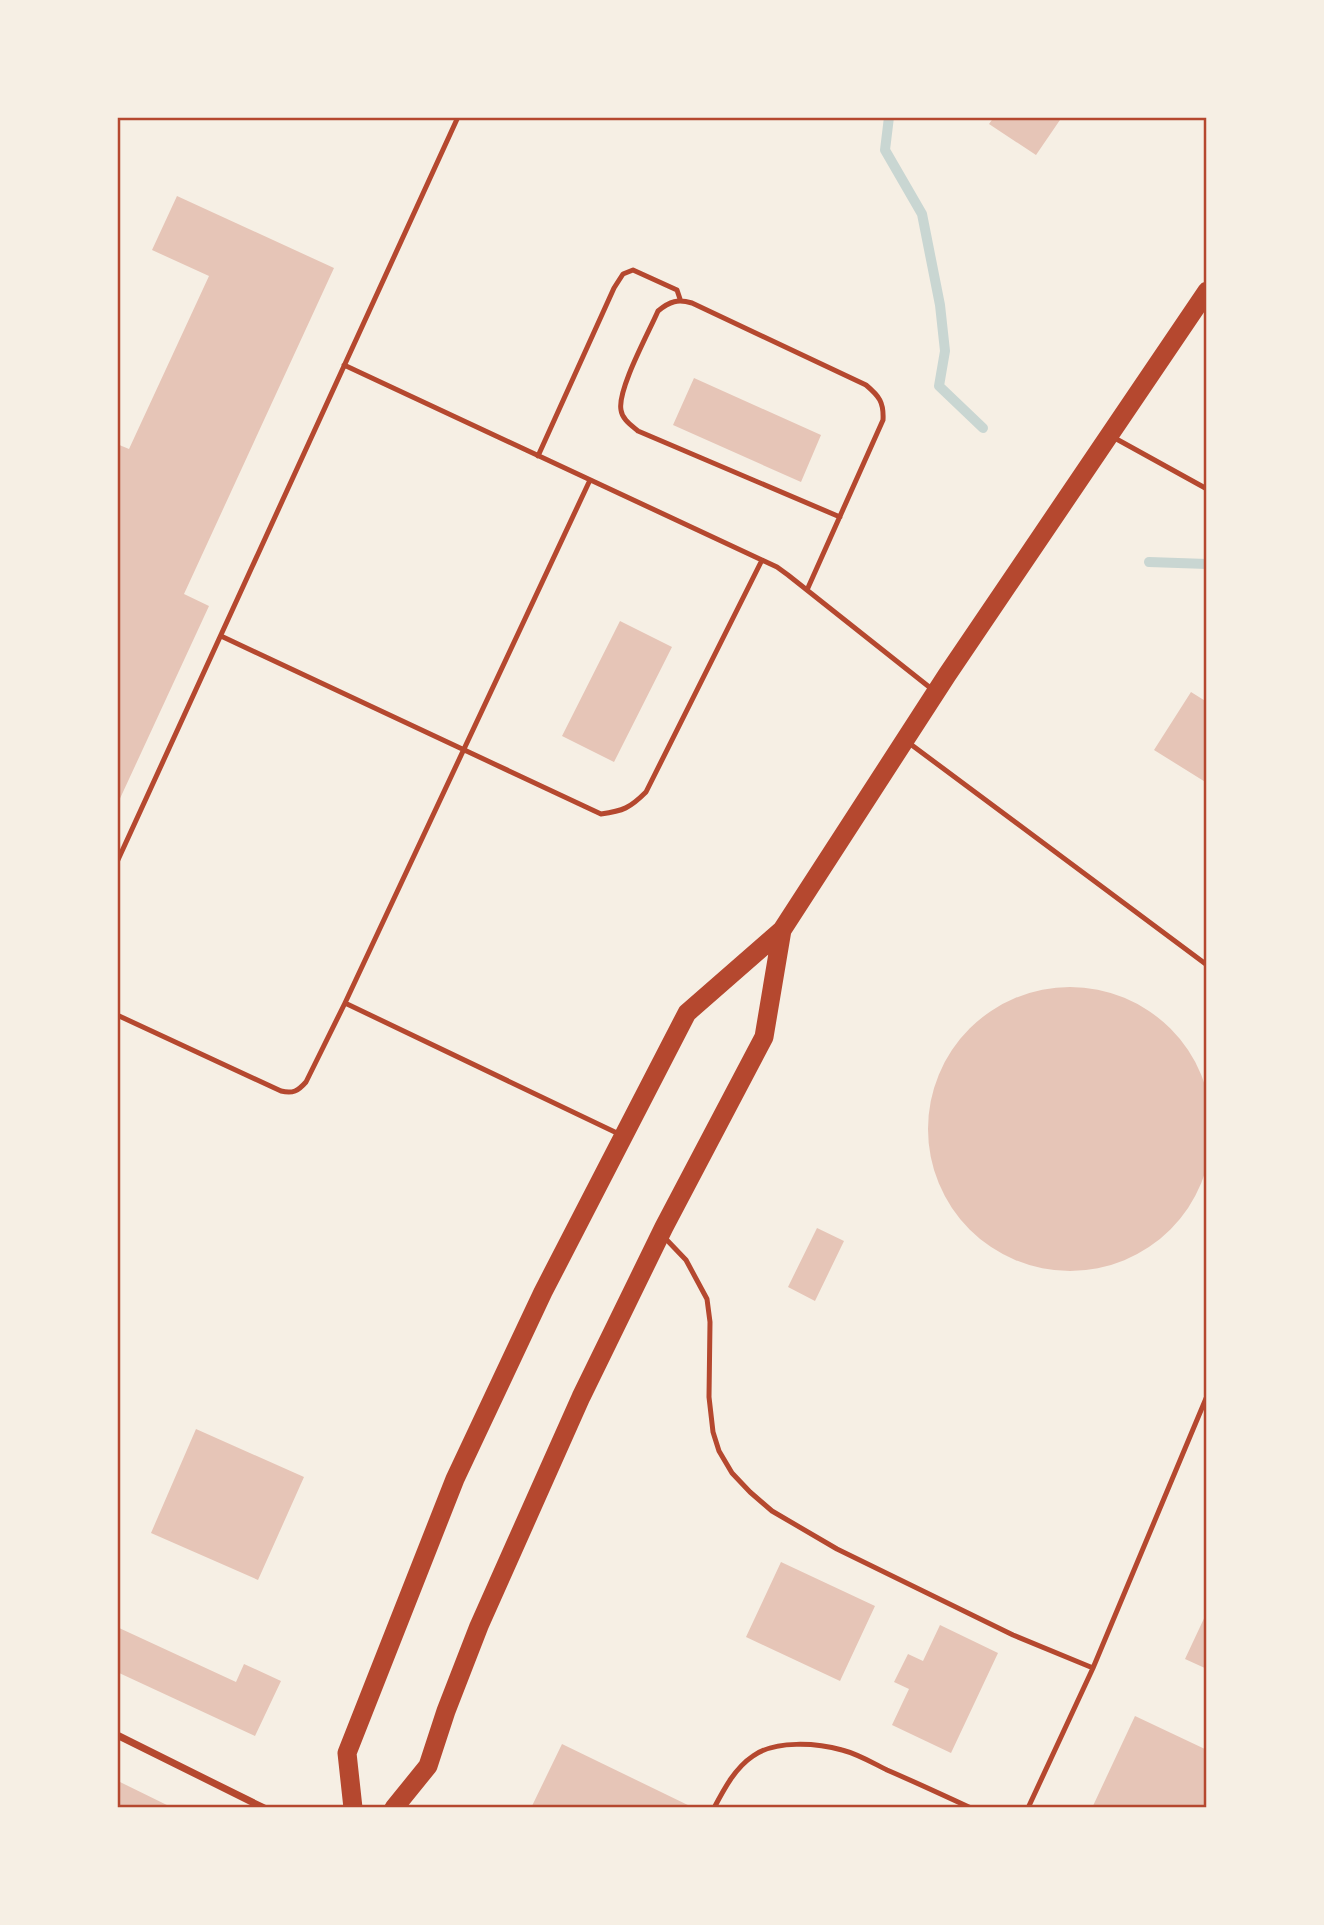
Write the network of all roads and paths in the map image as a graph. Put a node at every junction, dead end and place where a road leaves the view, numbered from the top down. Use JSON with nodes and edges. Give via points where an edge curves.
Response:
{"nodes":[{"id":1,"x":458,"y":117,"type":"edge"},
{"id":2,"x":1207,"y":291,"type":"edge"},
{"id":3,"x":680,"y":299,"type":"junction"},
{"id":4,"x":344,"y":365,"type":"junction"},
{"id":5,"x":1109,"y":435,"type":"junction"},
{"id":6,"x":538,"y":456,"type":"junction"},
{"id":7,"x":590,"y":480,"type":"junction"},
{"id":8,"x":1207,"y":489,"type":"edge"},
{"id":9,"x":840,"y":517,"type":"junction"},
{"id":10,"x":762,"y":561,"type":"junction"},
{"id":11,"x":807,"y":590,"type":"junction"},
{"id":12,"x":221,"y":636,"type":"junction"},
{"id":13,"x":936,"y":692,"type":"junction"},
{"id":14,"x":905,"y":740,"type":"junction"},
{"id":15,"x":464,"y":750,"type":"junction"},
{"id":16,"x":117,"y":862,"type":"edge"},
{"id":17,"x":782,"y":930,"type":"junction"},
{"id":18,"x":1207,"y":965,"type":"edge"},
{"id":19,"x":345,"y":1003,"type":"junction"},
{"id":20,"x":117,"y":1015,"type":"edge"},
{"id":21,"x":622,"y":1135,"type":"junction"},
{"id":22,"x":661,"y":1234,"type":"junction"},
{"id":23,"x":1207,"y":1396,"type":"edge"},
{"id":24,"x":1093,"y":1668,"type":"junction"},
{"id":25,"x":117,"y":1735,"type":"edge"},
{"id":26,"x":264,"y":1808,"type":"edge"},
{"id":27,"x":353,"y":1808,"type":"edge"},
{"id":28,"x":394,"y":1808,"type":"edge"},
{"id":29,"x":714,"y":1808,"type":"edge"},
{"id":30,"x":971,"y":1808,"type":"edge"},
{"id":31,"x":1028,"y":1808,"type":"edge"}],
"edges":[{"from":1,"to":4,"type":"lane"},
{"from":2,"to":5,"type":"highway"},
{"from":3,"to":6,"type":"lane","via":[[677,290],[668,285],[633,270],[623,274]]},
{"from":3,"to":9,"type":"lane","via":[[877,394],[883,421]]},
{"from":3,"to":9,"type":"lane","via":[[658,311],[621,396],[621,412],[627,422],[638,431]]},
{"from":4,"to":6,"type":"lane"},
{"from":4,"to":12,"type":"lane"},
{"from":5,"to":8,"type":"lane"},
{"from":5,"to":13,"type":"highway"},
{"from":6,"to":7,"type":"lane"},
{"from":7,"to":10,"type":"lane"},
{"from":7,"to":15,"type":"lane"},
{"from":9,"to":11,"type":"lane"},
{"from":10,"to":11,"type":"lane"},
{"from":10,"to":15,"type":"lane","via":[[646,792],[633,806],[601,814]]},
{"from":11,"to":13,"type":"lane"},
{"from":12,"to":15,"type":"lane"},
{"from":12,"to":16,"type":"lane"},
{"from":13,"to":14,"type":"highway"},
{"from":14,"to":17,"type":"highway"},
{"from":14,"to":18,"type":"lane"},
{"from":15,"to":19,"type":"lane"},
{"from":17,"to":21,"type":"highway","via":[[687,1013]]},
{"from":17,"to":22,"type":"highway","via":[[764,1037]]},
{"from":19,"to":20,"type":"lane","via":[[306,1082],[290,1093]]},
{"from":19,"to":21,"type":"lane"},
{"from":21,"to":27,"type":"highway","via":[[494,1394],[421,1561],[347,1753]]},
{"from":22,"to":24,"type":"lane","via":[[686,1259],[707,1299],[713,1432],[732,1473],[750,1492],[772,1511],[837,1549],[1013,1635]]},
{"from":22,"to":28,"type":"highway","via":[[523,1525],[479,1626],[428,1766]]},
{"from":23,"to":24,"type":"lane"},
{"from":24,"to":31,"type":"lane"},
{"from":25,"to":26,"type":"street"},
{"from":29,"to":30,"type":"lane","via":[[739,1767],[755,1754],[799,1744],[845,1751]]}]}
